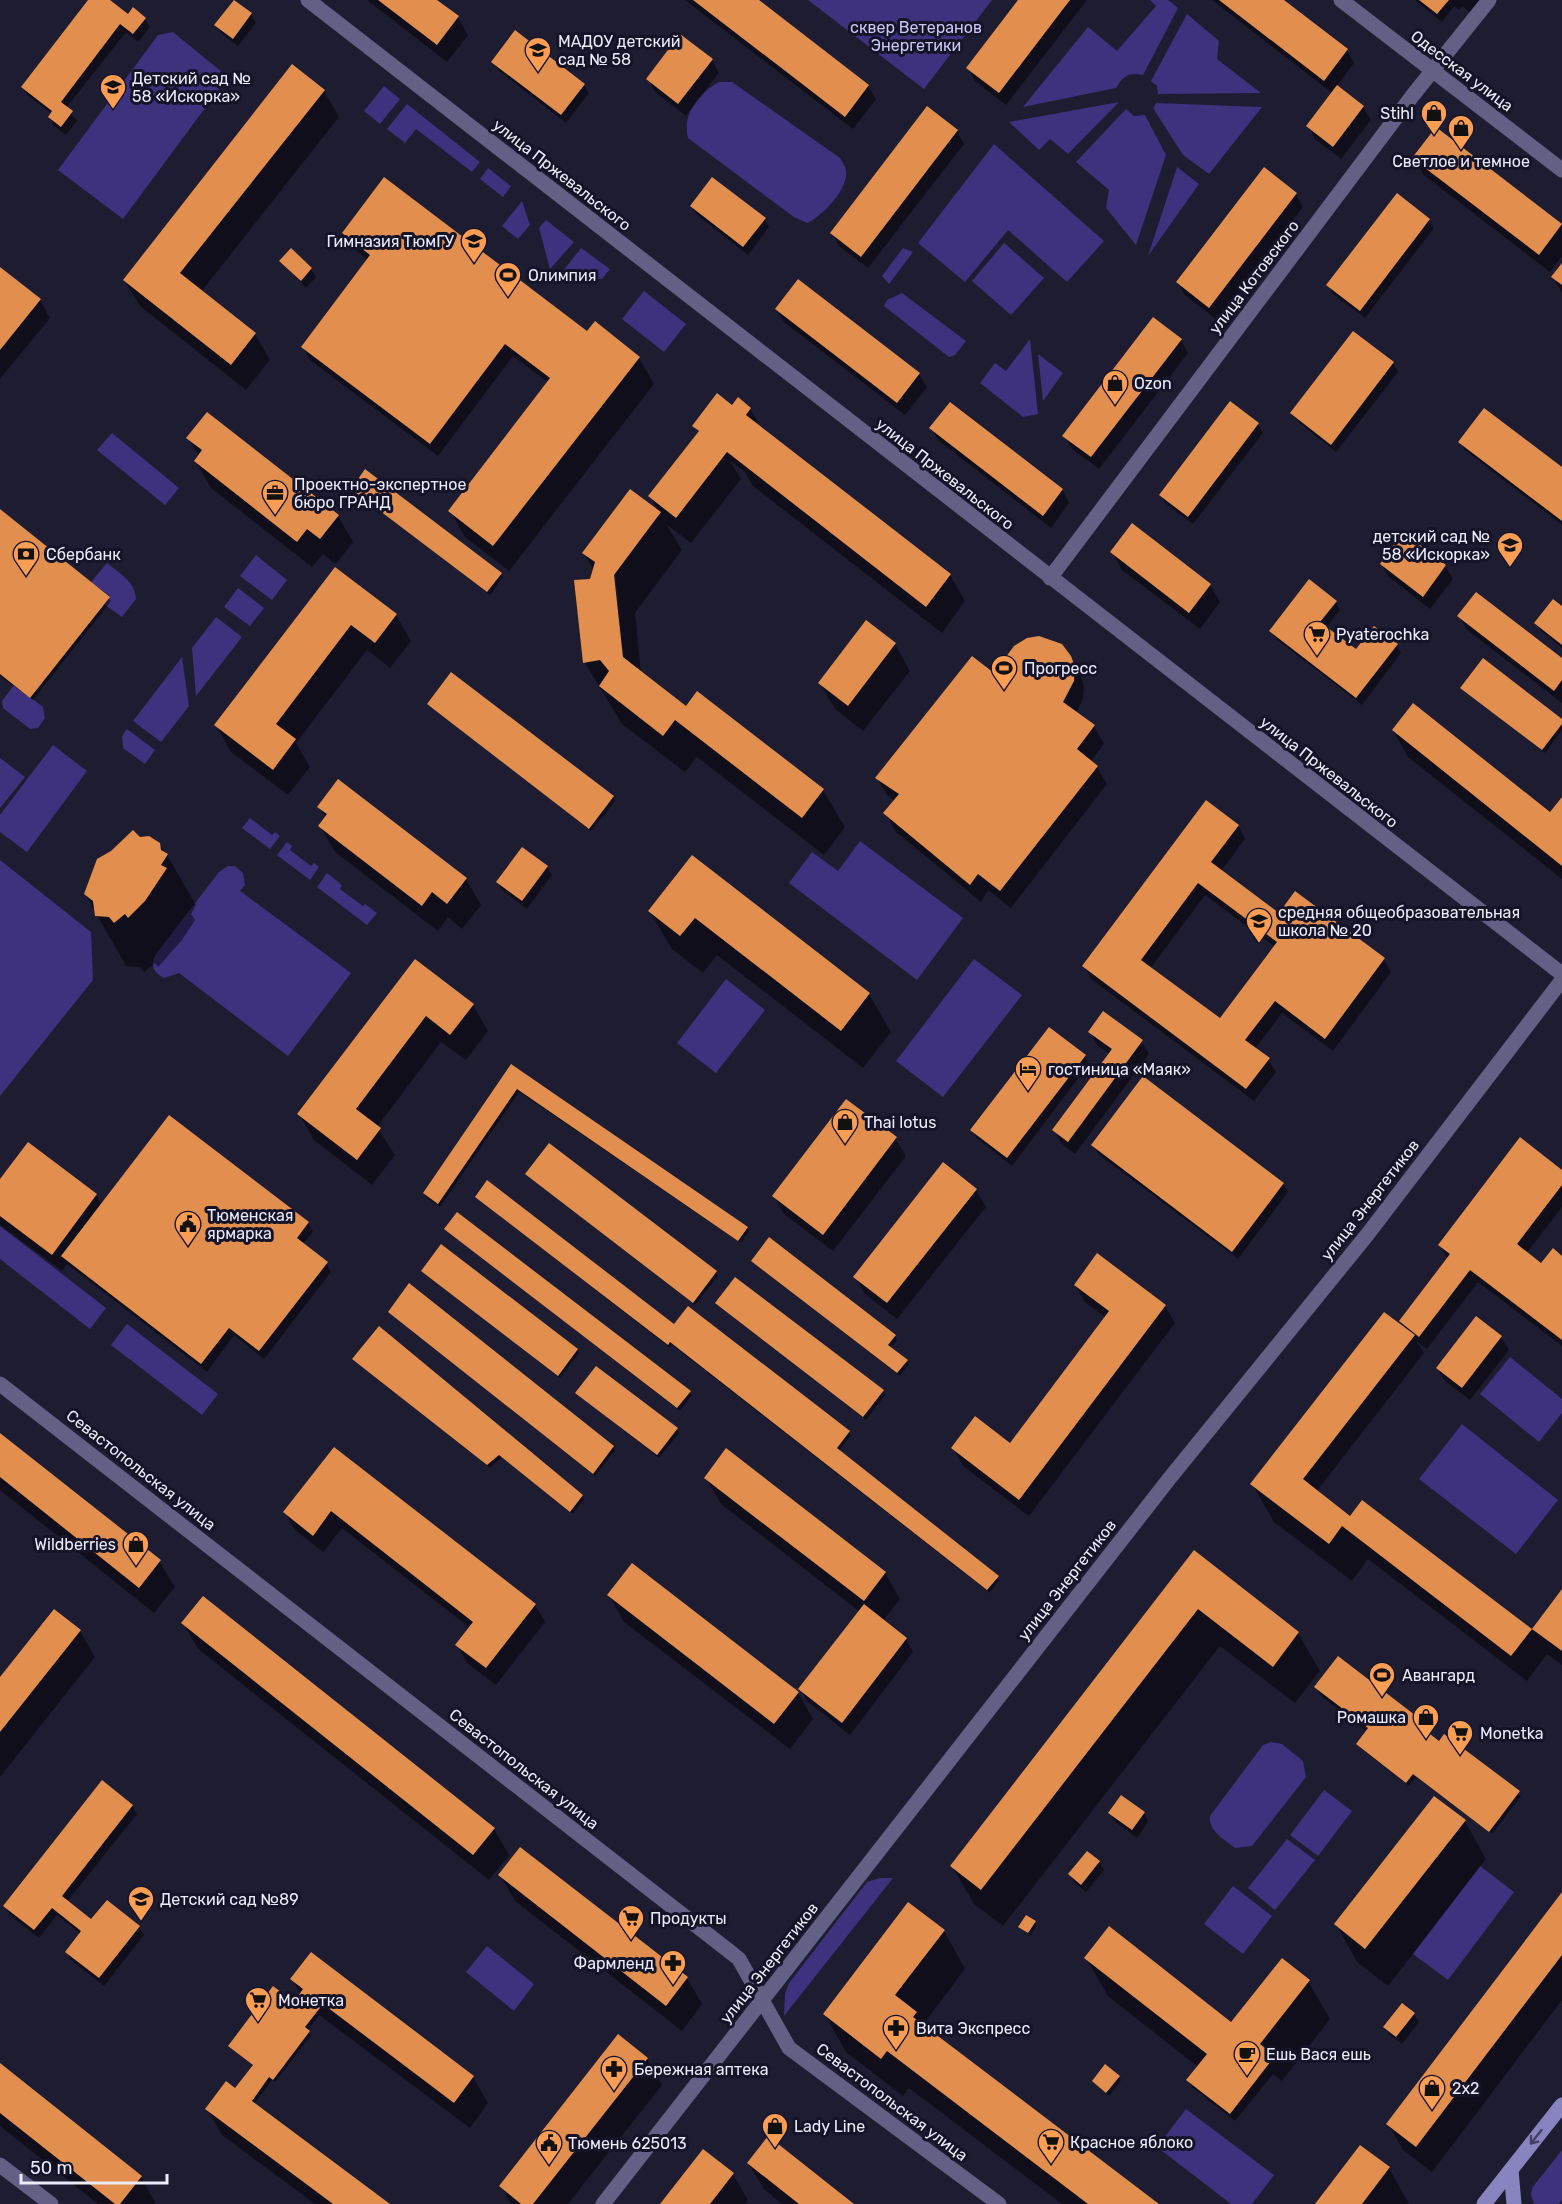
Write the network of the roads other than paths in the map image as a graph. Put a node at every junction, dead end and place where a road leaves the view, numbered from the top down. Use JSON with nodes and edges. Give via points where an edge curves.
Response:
{"nodes":[{"id":1,"x":308,"y":0,"type":"edge"},
{"id":2,"x":1341,"y":0,"type":"edge"},
{"id":3,"x":1489,"y":0,"type":"edge"},
{"id":4,"x":1433,"y":71,"type":"junction"},
{"id":5,"x":1562,"y":170,"type":"edge"},
{"id":6,"x":1050,"y":578,"type":"junction"},
{"id":7,"x":1562,"y":974,"type":"edge"},
{"id":8,"x":1562,"y":980,"type":"edge"},
{"id":9,"x":0,"y":1384,"type":"edge"},
{"id":10,"x":761,"y":2002,"type":"junction"},
{"id":11,"x":1562,"y":2105,"type":"edge"},
{"id":12,"x":0,"y":2164,"type":"edge"},
{"id":13,"x":1511,"y":2170,"type":"junction"},
{"id":14,"x":51,"y":2204,"type":"edge"},
{"id":15,"x":603,"y":2204,"type":"edge"},
{"id":16,"x":999,"y":2204,"type":"edge"},
{"id":17,"x":1484,"y":2204,"type":"edge"},
{"id":18,"x":1514,"y":2204,"type":"edge"}],
"edges":[{"from":1,"to":6,"type":"street","name":"улица Пржевальского"},
{"from":2,"to":4,"type":"street","name":"Одесская улица"},
{"from":3,"to":4,"type":"street","name":"улица Котовского"},
{"from":4,"to":5,"type":"street","name":"Одесская улица"},
{"from":4,"to":6,"type":"street","name":"улица Котовского"},
{"from":6,"to":7,"type":"street","name":"улица Пржевальского"},
{"from":8,"to":10,"type":"street","name":"улица Энергетиков","via":[[1367,1235],[1169,1479]]},
{"from":9,"to":10,"type":"street","name":"Севастопольская улица","via":[[739,1959]]},
{"from":10,"to":15,"type":"street","name":"улица Энергетиков"},
{"from":10,"to":16,"type":"street","name":"Севастопольская улица","via":[[789,2048]]},
{"from":11,"to":13,"type":"main road","one_way":true},
{"from":12,"to":14,"type":"street"},
{"from":13,"to":17,"type":"main road"},
{"from":13,"to":18,"type":"main road"}]}
